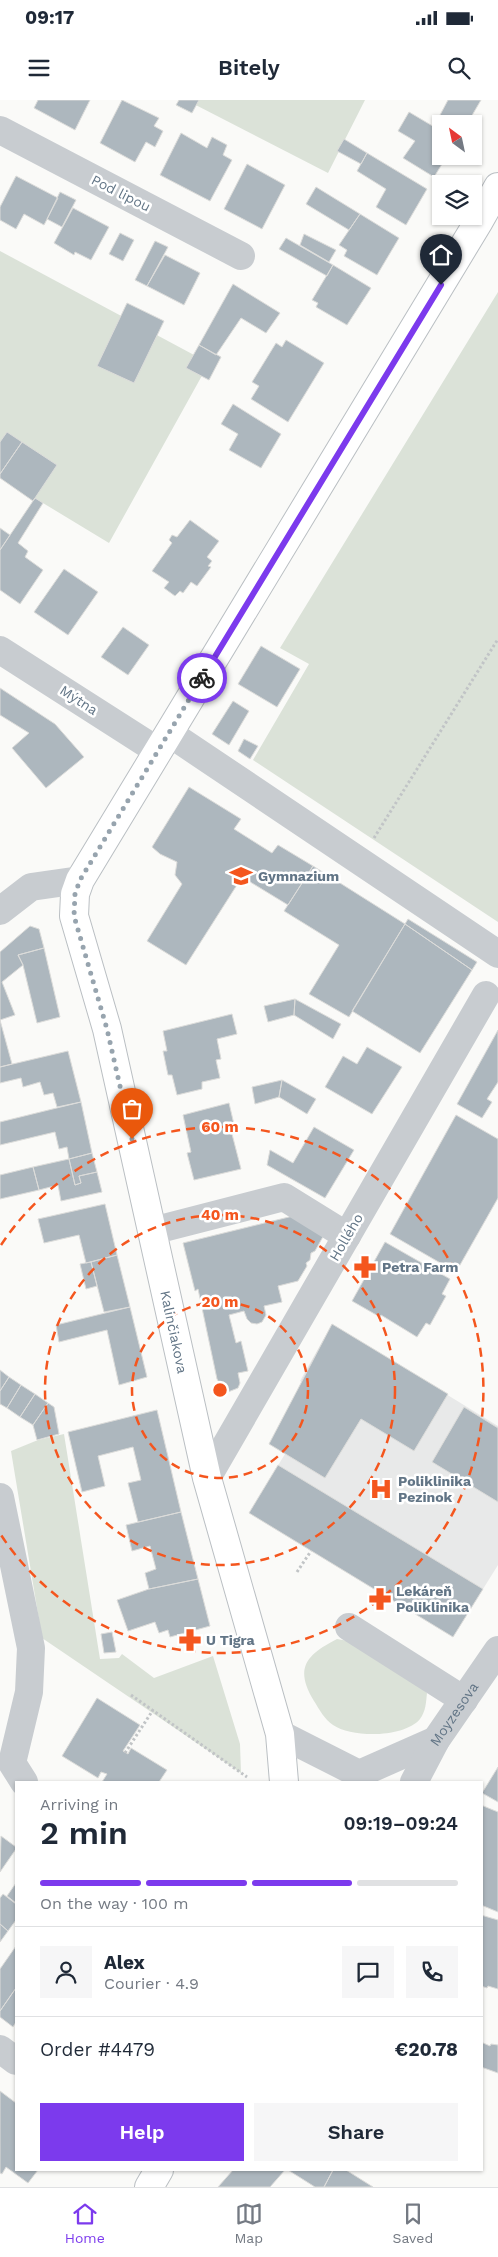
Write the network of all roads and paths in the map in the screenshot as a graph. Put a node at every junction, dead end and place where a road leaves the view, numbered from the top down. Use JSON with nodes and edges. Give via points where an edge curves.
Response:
{"nodes":[{"id":1,"x":0,"y":130,"type":"edge"},
{"id":2,"x":498,"y":187,"type":"edge"},
{"id":3,"x":241,"y":256,"type":"dead end"},
{"id":4,"x":498,"y":639,"type":"edge"},
{"id":5,"x":0,"y":650,"type":"edge"},
{"id":6,"x":163,"y":742,"type":"junction"},
{"id":7,"x":369,"y":846,"type":"dead end"},
{"id":8,"x":80,"y":880,"type":"junction"},
{"id":9,"x":0,"y":911,"type":"edge"},
{"id":10,"x":498,"y":954,"type":"edge"},
{"id":11,"x":486,"y":995,"type":"dead end"},
{"id":12,"x":152,"y":1231,"type":"junction"},
{"id":13,"x":347,"y":1236,"type":"junction"},
{"id":14,"x":206,"y":1478,"type":"junction"},
{"id":15,"x":0,"y":1497,"type":"edge"},
{"id":16,"x":311,"y":1551,"type":"dead end"},
{"id":17,"x":298,"y":1572,"type":"dead end"},
{"id":18,"x":349,"y":1627,"type":"dead end"},
{"id":19,"x":493,"y":1667,"type":"edge"},
{"id":20,"x":131,"y":1695,"type":"dead end"},
{"id":21,"x":464,"y":1700,"type":"junction"},
{"id":22,"x":153,"y":1710,"type":"junction"},
{"id":23,"x":280,"y":1734,"type":"junction"},
{"id":24,"x":436,"y":1740,"type":"junction"},
{"id":25,"x":7,"y":1746,"type":"edge"},
{"id":26,"x":126,"y":1753,"type":"dead end"},
{"id":27,"x":247,"y":1777,"type":"dead end"},
{"id":28,"x":23,"y":1781,"type":"edge"},
{"id":29,"x":284,"y":1781,"type":"edge"},
{"id":30,"x":415,"y":1781,"type":"edge"},
{"id":31,"x":0,"y":2050,"type":"edge"},
{"id":32,"x":15,"y":2060,"type":"edge"},
{"id":33,"x":158,"y":2171,"type":"edge"},
{"id":34,"x":149,"y":2187,"type":"edge"}],
"edges":[{"from":1,"to":3,"type":"street","name":"Pod lipou"},
{"from":2,"to":6,"type":"main road","name":"Kalinčiakova"},
{"from":4,"to":7,"type":"path"},
{"from":5,"to":6,"type":"street","name":"Mýtna"},
{"from":6,"to":8,"type":"main road","name":"Kalinčiakova"},
{"from":6,"to":10,"type":"street","name":"Mýtna"},
{"from":8,"to":9,"type":"street","via":[[31,887]]},
{"from":8,"to":12,"type":"main road","name":"Kalinčiakova","via":[[75,894],[74,916],[107,1029]]},
{"from":11,"to":13,"type":"street","name":"Hollého"},
{"from":12,"to":13,"type":"street","via":[[284,1197]]},
{"from":12,"to":14,"type":"main road","name":"Kalinčiakova"},
{"from":13,"to":14,"type":"street","name":"Hollého"},
{"from":14,"to":23,"type":"main road","name":"Kalinčiakova"},
{"from":15,"to":25,"type":"street","via":[[31,1648],[29,1692]]},
{"from":16,"to":17,"type":"path"},
{"from":18,"to":21,"type":"street"},
{"from":19,"to":21,"type":"street","name":"Moyzesova"},
{"from":20,"to":22,"type":"path"},
{"from":21,"to":24,"type":"street","name":"Moyzesova"},
{"from":22,"to":26,"type":"path"},
{"from":22,"to":27,"type":"path"},
{"from":23,"to":24,"type":"street","via":[[359,1774]]},
{"from":23,"to":29,"type":"main road","name":"Kalinčiakova"},
{"from":24,"to":30,"type":"street","name":"Moyzesova"},
{"from":25,"to":28,"type":"street","via":[[12,1763]]},
{"from":31,"to":32,"type":"street"},
{"from":33,"to":34,"type":"main road"}]}
